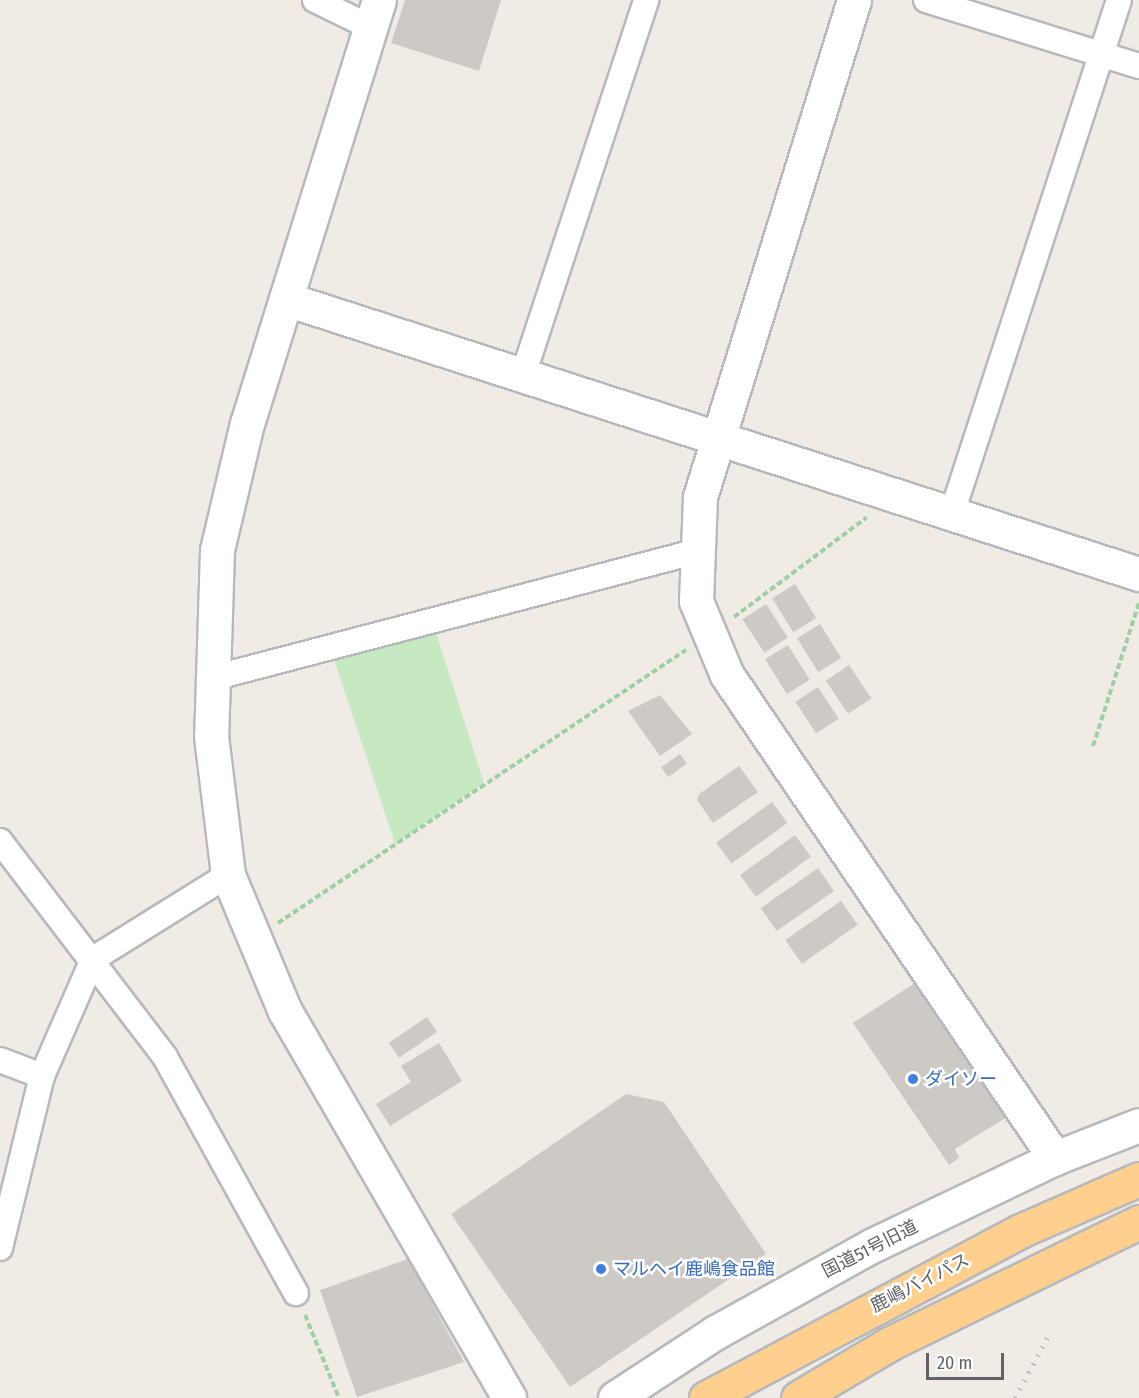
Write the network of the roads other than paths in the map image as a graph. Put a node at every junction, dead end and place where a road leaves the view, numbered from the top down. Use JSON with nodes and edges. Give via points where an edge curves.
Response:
{"nodes":[{"id":1,"x":315,"y":0,"type":"edge"},
{"id":2,"x":646,"y":0,"type":"edge"},
{"id":3,"x":854,"y":0,"type":"edge"},
{"id":4,"x":926,"y":0,"type":"edge"},
{"id":5,"x":1119,"y":0,"type":"edge"},
{"id":6,"x":374,"y":13,"type":"edge"},
{"id":7,"x":1101,"y":55,"type":"junction"},
{"id":8,"x":1139,"y":66,"type":"edge"},
{"id":9,"x":286,"y":299,"type":"junction"},
{"id":10,"x":523,"y":375,"type":"junction"},
{"id":11,"x":716,"y":437,"type":"junction"},
{"id":12,"x":952,"y":513,"type":"junction"},
{"id":13,"x":694,"y":552,"type":"junction"},
{"id":14,"x":1139,"y":574,"type":"edge"},
{"id":15,"x":209,"y":679,"type":"junction"},
{"id":16,"x":0,"y":841,"type":"edge"},
{"id":17,"x":228,"y":875,"type":"junction"},
{"id":18,"x":93,"y":959,"type":"junction"},
{"id":19,"x":0,"y":1060,"type":"edge"},
{"id":20,"x":42,"y":1076,"type":"junction"},
{"id":21,"x":1139,"y":1125,"type":"edge"},
{"id":22,"x":1055,"y":1158,"type":"junction"},
{"id":23,"x":1139,"y":1179,"type":"edge"},
{"id":24,"x":1139,"y":1222,"type":"edge"},
{"id":25,"x":0,"y":1248,"type":"edge"},
{"id":26,"x":296,"y":1293,"type":"road end"},
{"id":27,"x":509,"y":1398,"type":"edge"},
{"id":28,"x":615,"y":1398,"type":"edge"},
{"id":29,"x":706,"y":1398,"type":"edge"},
{"id":30,"x":798,"y":1398,"type":"edge"}],
"edges":[{"from":1,"to":6,"type":"street"},
{"from":2,"to":10,"type":"street"},
{"from":3,"to":11,"type":"street"},
{"from":4,"to":7,"type":"street"},
{"from":5,"to":7,"type":"street"},
{"from":6,"to":9,"type":"street"},
{"from":7,"to":8,"type":"street"},
{"from":7,"to":12,"type":"street"},
{"from":9,"to":10,"type":"street"},
{"from":9,"to":15,"type":"street","via":[[247,423],[218,550]]},
{"from":10,"to":11,"type":"street"},
{"from":11,"to":12,"type":"street"},
{"from":11,"to":13,"type":"street","via":[[700,496]]},
{"from":12,"to":14,"type":"street"},
{"from":13,"to":15,"type":"street"},
{"from":13,"to":22,"type":"street","via":[[696,601],[727,675]]},
{"from":15,"to":17,"type":"street"},
{"from":16,"to":18,"type":"street"},
{"from":17,"to":18,"type":"street"},
{"from":17,"to":27,"type":"street","via":[[285,1011]]},
{"from":18,"to":20,"type":"street"},
{"from":18,"to":26,"type":"street","via":[[165,1057]]},
{"from":19,"to":20,"type":"street"},
{"from":20,"to":25,"type":"street"},
{"from":21,"to":22,"type":"street","name":"国道51号旧道"},
{"from":22,"to":28,"type":"street","name":"国道51号旧道","via":[[871,1246],[716,1332]]},
{"from":23,"to":29,"type":"highway","name":"鹿嶋バイパス","via":[[1020,1231]]},
{"from":24,"to":30,"type":"highway","via":[[891,1343]]}]}
